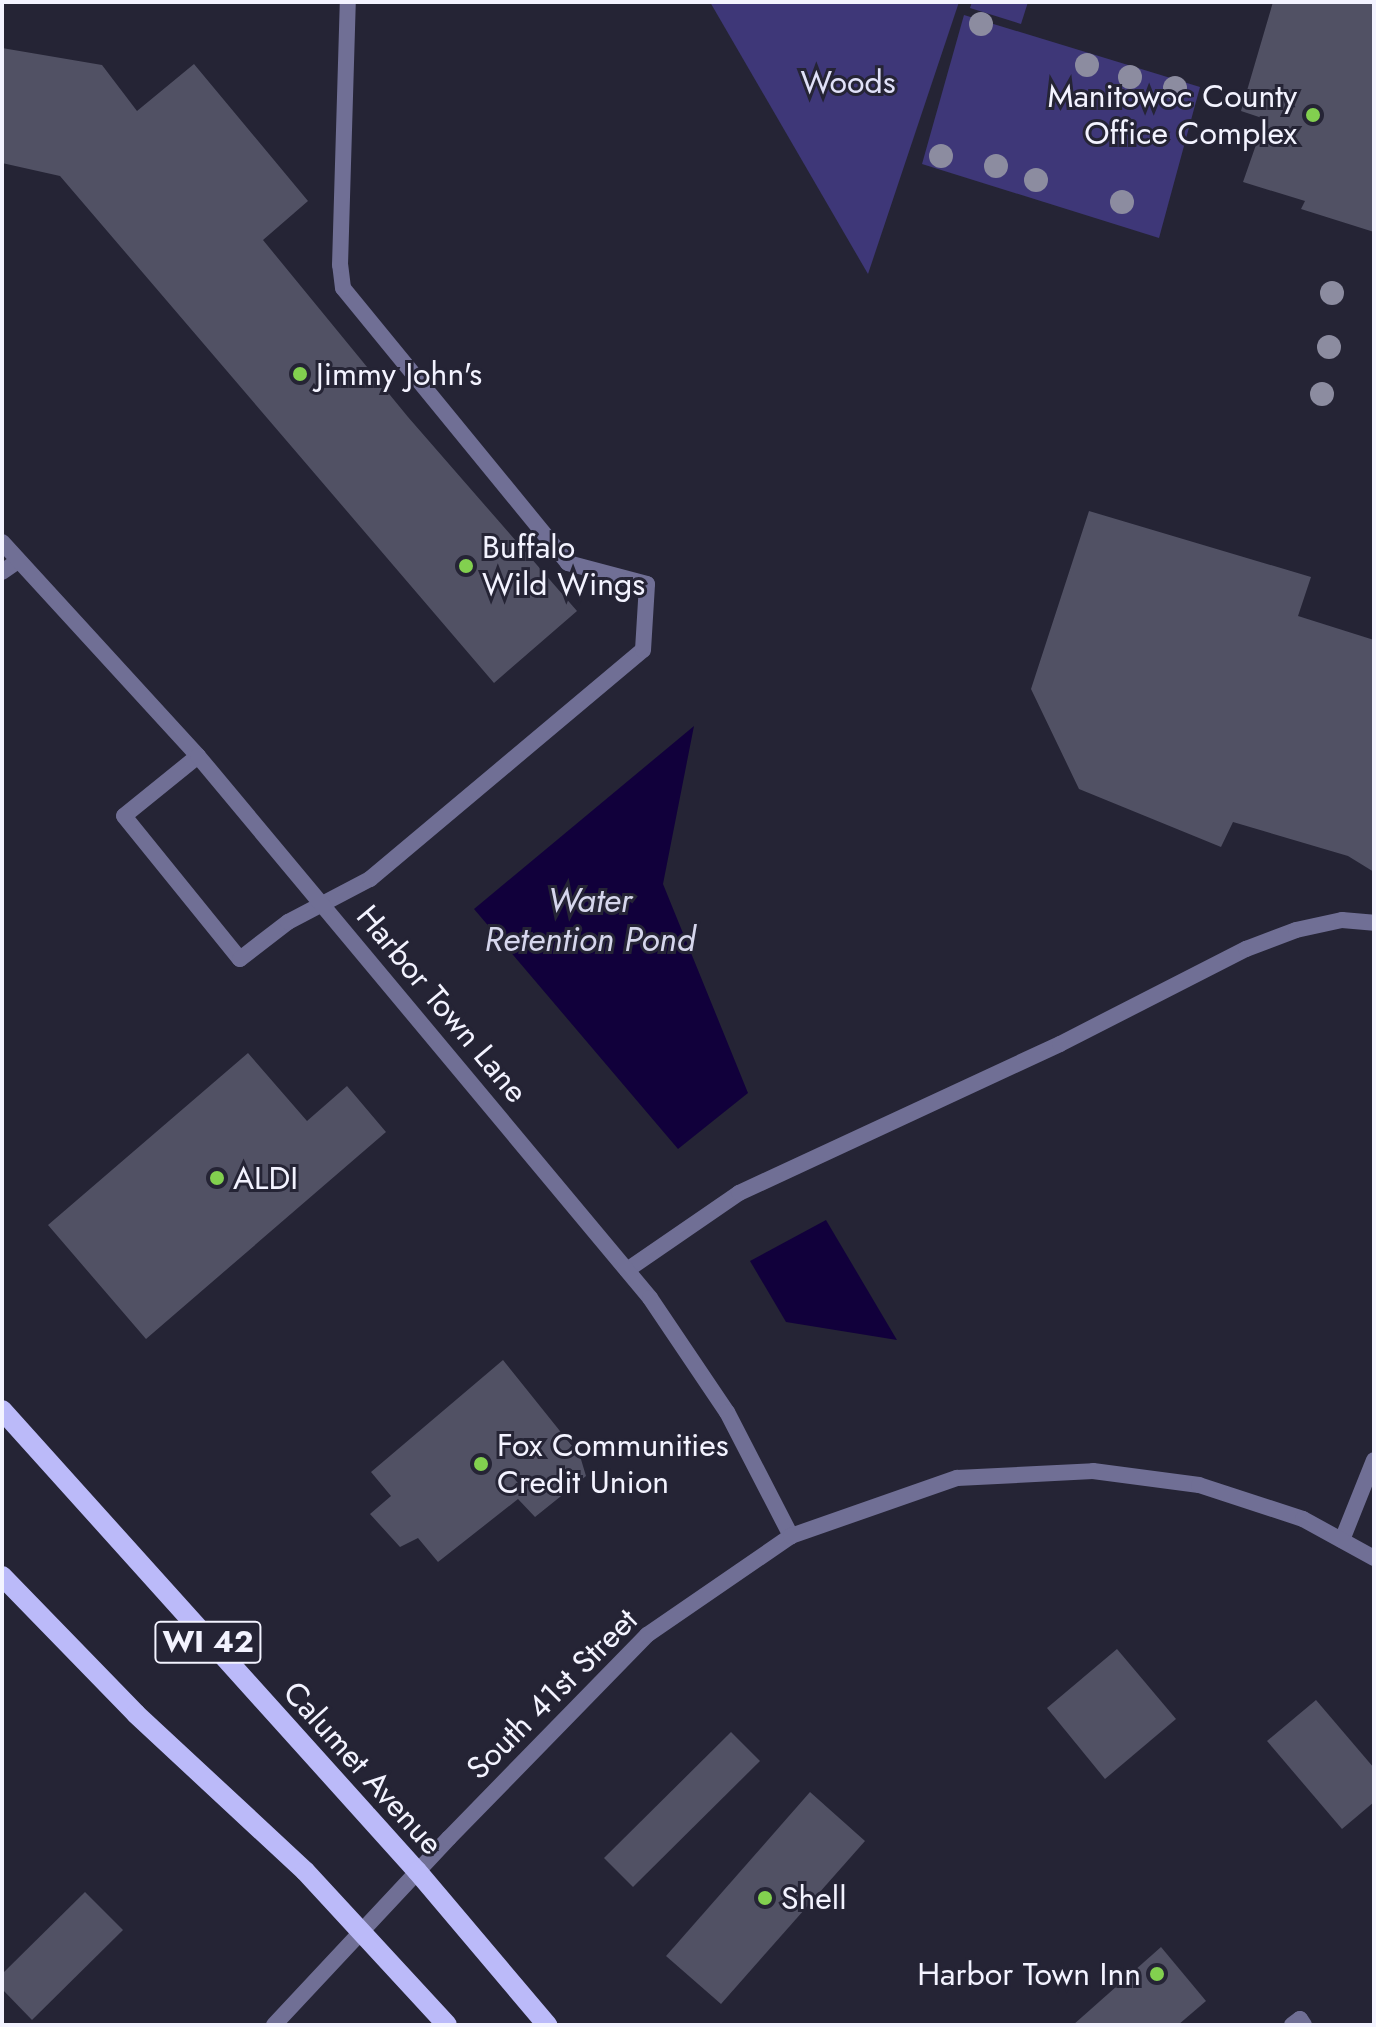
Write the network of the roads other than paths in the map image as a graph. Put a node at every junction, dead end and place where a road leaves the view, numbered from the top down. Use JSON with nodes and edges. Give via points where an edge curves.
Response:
{"nodes":[{"id":1,"x":348,"y":2,"type":"edge"},
{"id":2,"x":2,"y":542,"type":"edge"},
{"id":3,"x":18,"y":561,"type":"junction"},
{"id":4,"x":2,"y":572,"type":"edge"},
{"id":5,"x":198,"y":756,"type":"junction"},
{"id":6,"x":324,"y":906,"type":"junction"},
{"id":7,"x":1374,"y":923,"type":"edge"},
{"id":8,"x":627,"y":1270,"type":"junction"},
{"id":9,"x":2,"y":1410,"type":"edge"},
{"id":10,"x":1374,"y":1460,"type":"edge"},
{"id":11,"x":791,"y":1536,"type":"junction"},
{"id":12,"x":1342,"y":1540,"type":"junction"},
{"id":13,"x":1374,"y":1558,"type":"edge"},
{"id":14,"x":2,"y":1576,"type":"edge"},
{"id":15,"x":417,"y":1871,"type":"junction"},
{"id":16,"x":364,"y":1932,"type":"junction"},
{"id":17,"x":274,"y":2025,"type":"edge"},
{"id":18,"x":447,"y":2025,"type":"edge"},
{"id":19,"x":547,"y":2025,"type":"edge"},
{"id":20,"x":1292,"y":2025,"type":"edge"},
{"id":21,"x":1304,"y":2025,"type":"edge"}],
"edges":[{"from":1,"to":6,"type":"street","via":[[343,288],[568,563],[647,584],[643,650],[370,879]]},
{"from":2,"to":3,"type":"street","name":"Harbor Town Lane"},
{"from":3,"to":4,"type":"street"},
{"from":3,"to":5,"type":"street","name":"Harbor Town Lane"},
{"from":5,"to":6,"type":"street","name":"Harbor Town Lane"},
{"from":5,"to":6,"type":"street","via":[[124,816],[240,959],[288,922]]},
{"from":6,"to":8,"type":"street","name":"Harbor Town Lane"},
{"from":7,"to":8,"type":"street","via":[[1342,920],[1246,949],[1060,1044],[739,1193]]},
{"from":8,"to":11,"type":"street","name":"Harbor Town Lane","via":[[727,1412]]},
{"from":9,"to":15,"type":"main road","name":"Calumet Avenue","number":"WI 42"},
{"from":10,"to":12,"type":"street"},
{"from":11,"to":12,"type":"street","name":"South 41st Street","via":[[957,1478],[1093,1471],[1199,1485],[1303,1519]]},
{"from":11,"to":15,"type":"street","name":"South 41st Street","via":[[647,1635]]},
{"from":12,"to":13,"type":"street","name":"South 41st Street"},
{"from":14,"to":16,"type":"main road","number":"WI 42","via":[[136,1714]]},
{"from":15,"to":16,"type":"street","name":"South 41st Street"},
{"from":15,"to":19,"type":"main road","name":"Calumet Avenue","number":"WI 42"},
{"from":16,"to":17,"type":"street","name":"South 41st Street"},
{"from":16,"to":18,"type":"main road","number":"WI 42"},
{"from":20,"to":21,"type":"street","via":[[1300,2019]]}]}
